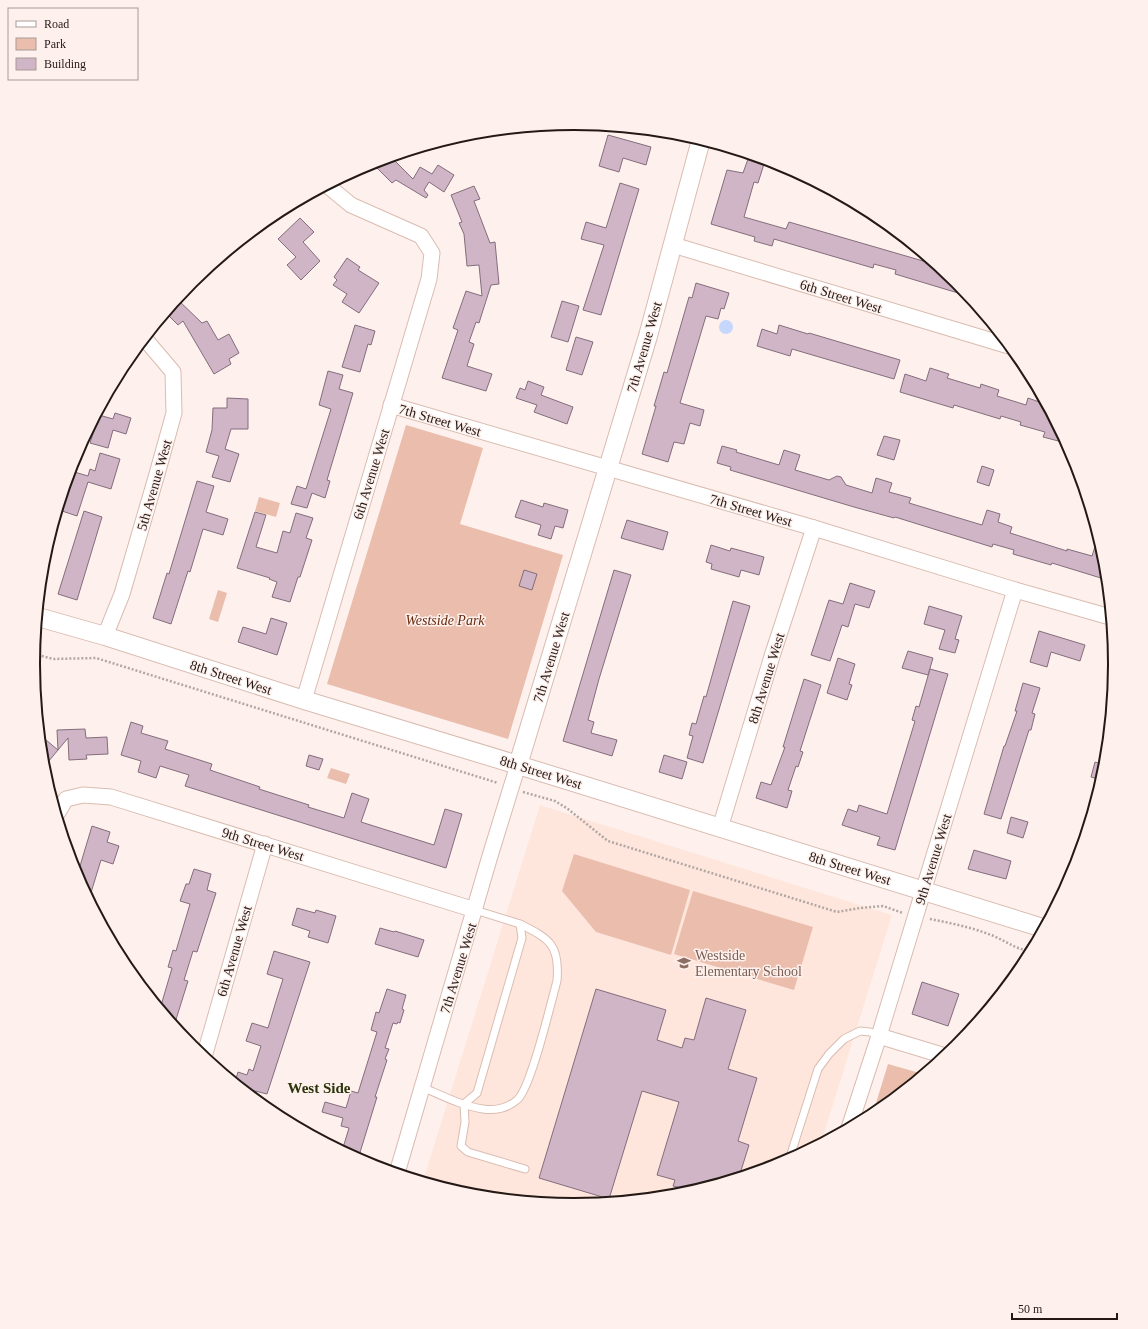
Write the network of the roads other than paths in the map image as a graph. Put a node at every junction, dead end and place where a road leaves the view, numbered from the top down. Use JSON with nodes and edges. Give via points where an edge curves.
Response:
{"nodes":[{"id":1,"x":699,"y":146,"type":"edge"},
{"id":2,"x":332,"y":189,"type":"edge"},
{"id":3,"x":673,"y":245,"type":"junction"},
{"id":4,"x":148,"y":342,"type":"edge"},
{"id":5,"x":1001,"y":344,"type":"edge"},
{"id":6,"x":391,"y":406,"type":"junction"},
{"id":7,"x":608,"y":468,"type":"junction"},
{"id":8,"x":814,"y":528,"type":"junction"},
{"id":9,"x":1015,"y":590,"type":"junction"},
{"id":10,"x":42,"y":617,"type":"edge"},
{"id":11,"x":1105,"y":617,"type":"edge"},
{"id":12,"x":106,"y":636,"type":"junction"},
{"id":13,"x":304,"y":700,"type":"junction"},
{"id":14,"x":518,"y":765,"type":"junction"},
{"id":15,"x":60,"y":809,"type":"edge"},
{"id":16,"x":720,"y":828,"type":"junction"},
{"id":17,"x":264,"y":844,"type":"junction"},
{"id":18,"x":923,"y":891,"type":"junction"},
{"id":19,"x":475,"y":910,"type":"junction"},
{"id":20,"x":520,"y":924,"type":"junction"},
{"id":21,"x":1039,"y":927,"type":"edge"},
{"id":22,"x":879,"y":1036,"type":"junction"},
{"id":23,"x":206,"y":1051,"type":"edge"},
{"id":24,"x":939,"y":1054,"type":"edge"},
{"id":25,"x":422,"y":1087,"type":"junction"},
{"id":26,"x":464,"y":1104,"type":"junction"},
{"id":27,"x":851,"y":1121,"type":"edge"},
{"id":28,"x":792,"y":1152,"type":"edge"},
{"id":29,"x":399,"y":1169,"type":"edge"},
{"id":30,"x":525,"y":1169,"type":"dead end"}],
"edges":[{"from":1,"to":3,"type":"street","name":"7th Avenue West"},
{"from":2,"to":6,"type":"street","name":"6th Avenue West","via":[[350,205],[421,236],[432,253],[429,279]]},
{"from":3,"to":5,"type":"street","name":"6th Street West"},
{"from":3,"to":7,"type":"street","name":"7th Avenue West"},
{"from":4,"to":12,"type":"street","name":"5th Avenue West","via":[[173,372],[174,413],[124,587]]},
{"from":6,"to":7,"type":"street","name":"7th Street West"},
{"from":6,"to":13,"type":"street","name":"6th Avenue West"},
{"from":7,"to":8,"type":"street","name":"7th Street West"},
{"from":7,"to":14,"type":"street","name":"7th Avenue West"},
{"from":8,"to":9,"type":"street","name":"7th Street West"},
{"from":8,"to":16,"type":"street","name":"8th Avenue West"},
{"from":9,"to":11,"type":"street","name":"7th Street West"},
{"from":9,"to":18,"type":"street","name":"9th Avenue West"},
{"from":10,"to":12,"type":"street","name":"8th Street West"},
{"from":12,"to":13,"type":"street","name":"8th Street West"},
{"from":13,"to":14,"type":"street","name":"8th Street West"},
{"from":14,"to":16,"type":"street","name":"8th Street West"},
{"from":14,"to":19,"type":"street","name":"7th Avenue West"},
{"from":15,"to":17,"type":"street","name":"9th Street West","via":[[66,799],[83,795],[111,797]]},
{"from":16,"to":18,"type":"street","name":"8th Street West"},
{"from":17,"to":19,"type":"street","name":"9th Street West"},
{"from":17,"to":23,"type":"street","name":"6th Avenue West"},
{"from":18,"to":21,"type":"street","name":"8th Street West"},
{"from":18,"to":22,"type":"street","name":"9th Avenue West"},
{"from":19,"to":20,"type":"lane"},
{"from":19,"to":25,"type":"street","name":"7th Avenue West"},
{"from":20,"to":26,"type":"lane","via":[[522,938],[477,1093]]},
{"from":20,"to":26,"type":"lane","via":[[547,941],[556,951],[558,965],[557,981],[529,1078],[518,1099],[502,1108],[483,1109]]},
{"from":22,"to":24,"type":"street"},
{"from":22,"to":27,"type":"street","name":"9th Avenue West"},
{"from":22,"to":28,"type":"lane","via":[[860,1031],[844,1039],[829,1054],[818,1069]]},
{"from":25,"to":26,"type":"lane"},
{"from":25,"to":29,"type":"street","name":"7th Avenue West"},
{"from":26,"to":30,"type":"lane","via":[[465,1122],[461,1146],[468,1152]]}]}
